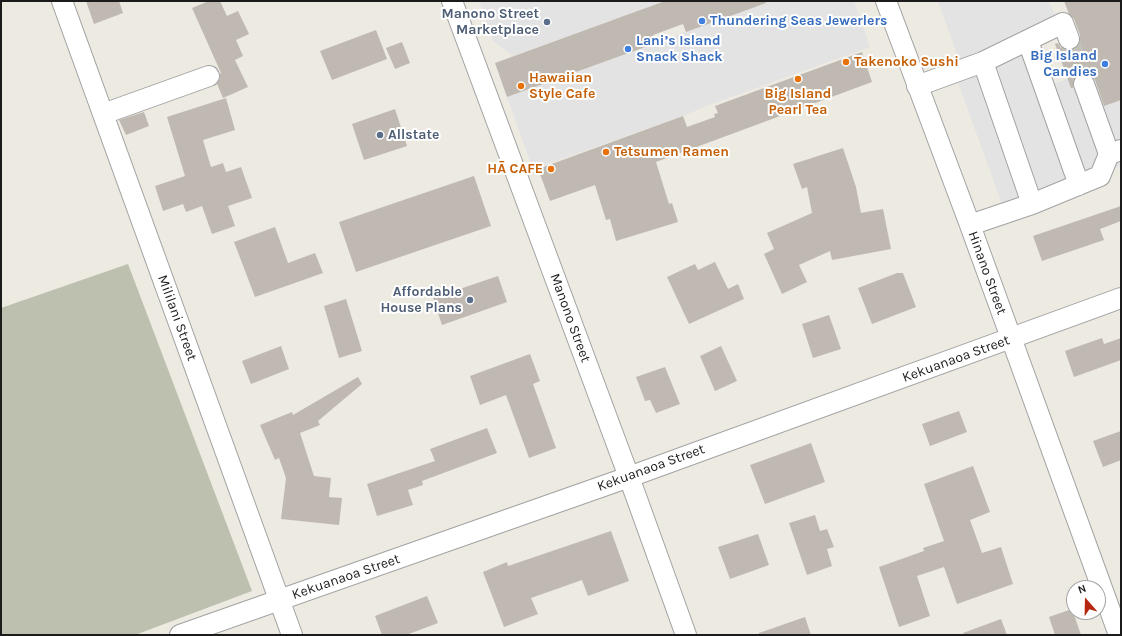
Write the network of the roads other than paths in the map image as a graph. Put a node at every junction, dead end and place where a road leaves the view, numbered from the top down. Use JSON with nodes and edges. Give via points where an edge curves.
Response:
{"nodes":[{"id":1,"x":62,"y":1,"type":"edge"},
{"id":2,"x":452,"y":1,"type":"edge"},
{"id":3,"x":886,"y":1,"type":"edge"},
{"id":4,"x":1069,"y":39,"type":"tunnel mouth"},
{"id":5,"x":1028,"y":41,"type":"junction"},
{"id":6,"x":983,"y":62,"type":"junction"},
{"id":7,"x":209,"y":76,"type":"dead end"},
{"id":8,"x":1084,"y":84,"type":"tunnel mouth"},
{"id":9,"x":917,"y":86,"type":"junction"},
{"id":10,"x":104,"y":114,"type":"junction"},
{"id":11,"x":1115,"y":152,"type":"edge"},
{"id":12,"x":1079,"y":185,"type":"junction"},
{"id":13,"x":1032,"y":204,"type":"junction"},
{"id":14,"x":970,"y":225,"type":"junction"},
{"id":15,"x":1121,"y":298,"type":"edge"},
{"id":16,"x":1011,"y":339,"type":"junction"},
{"id":17,"x":629,"y":477,"type":"junction"},
{"id":18,"x":279,"y":600,"type":"junction"},
{"id":19,"x":180,"y":635,"type":"edge"},
{"id":20,"x":292,"y":635,"type":"edge"},
{"id":21,"x":686,"y":635,"type":"edge"},
{"id":22,"x":1119,"y":635,"type":"edge"}],
"edges":[{"from":1,"to":10,"type":"street","name":"Mililani Street"},
{"from":2,"to":17,"type":"street","name":"Manono Street"},
{"from":3,"to":9,"type":"street","name":"Hinano Street"},
{"from":4,"to":5,"type":"street","via":[[1063,23]]},
{"from":5,"to":6,"type":"street"},
{"from":5,"to":12,"type":"street"},
{"from":6,"to":9,"type":"street"},
{"from":6,"to":13,"type":"street"},
{"from":7,"to":10,"type":"street"},
{"from":8,"to":11,"type":"street"},
{"from":9,"to":14,"type":"street","name":"Hinano Street"},
{"from":10,"to":18,"type":"street","name":"Mililani Street"},
{"from":11,"to":12,"type":"street","via":[[1100,176]]},
{"from":12,"to":13,"type":"street"},
{"from":13,"to":14,"type":"street"},
{"from":14,"to":16,"type":"street","name":"Hinano Street"},
{"from":15,"to":16,"type":"street","name":"Kekuanaoa Street"},
{"from":16,"to":17,"type":"street","name":"Kekuanaoa Street"},
{"from":16,"to":22,"type":"street","name":"Hinano Street"},
{"from":17,"to":18,"type":"street","name":"Kekuanaoa Street"},
{"from":17,"to":21,"type":"street","name":"Manono Street"},
{"from":18,"to":19,"type":"street","name":"Kekuanaoa Street"},
{"from":18,"to":20,"type":"street","name":"Mililani Street"}]}
